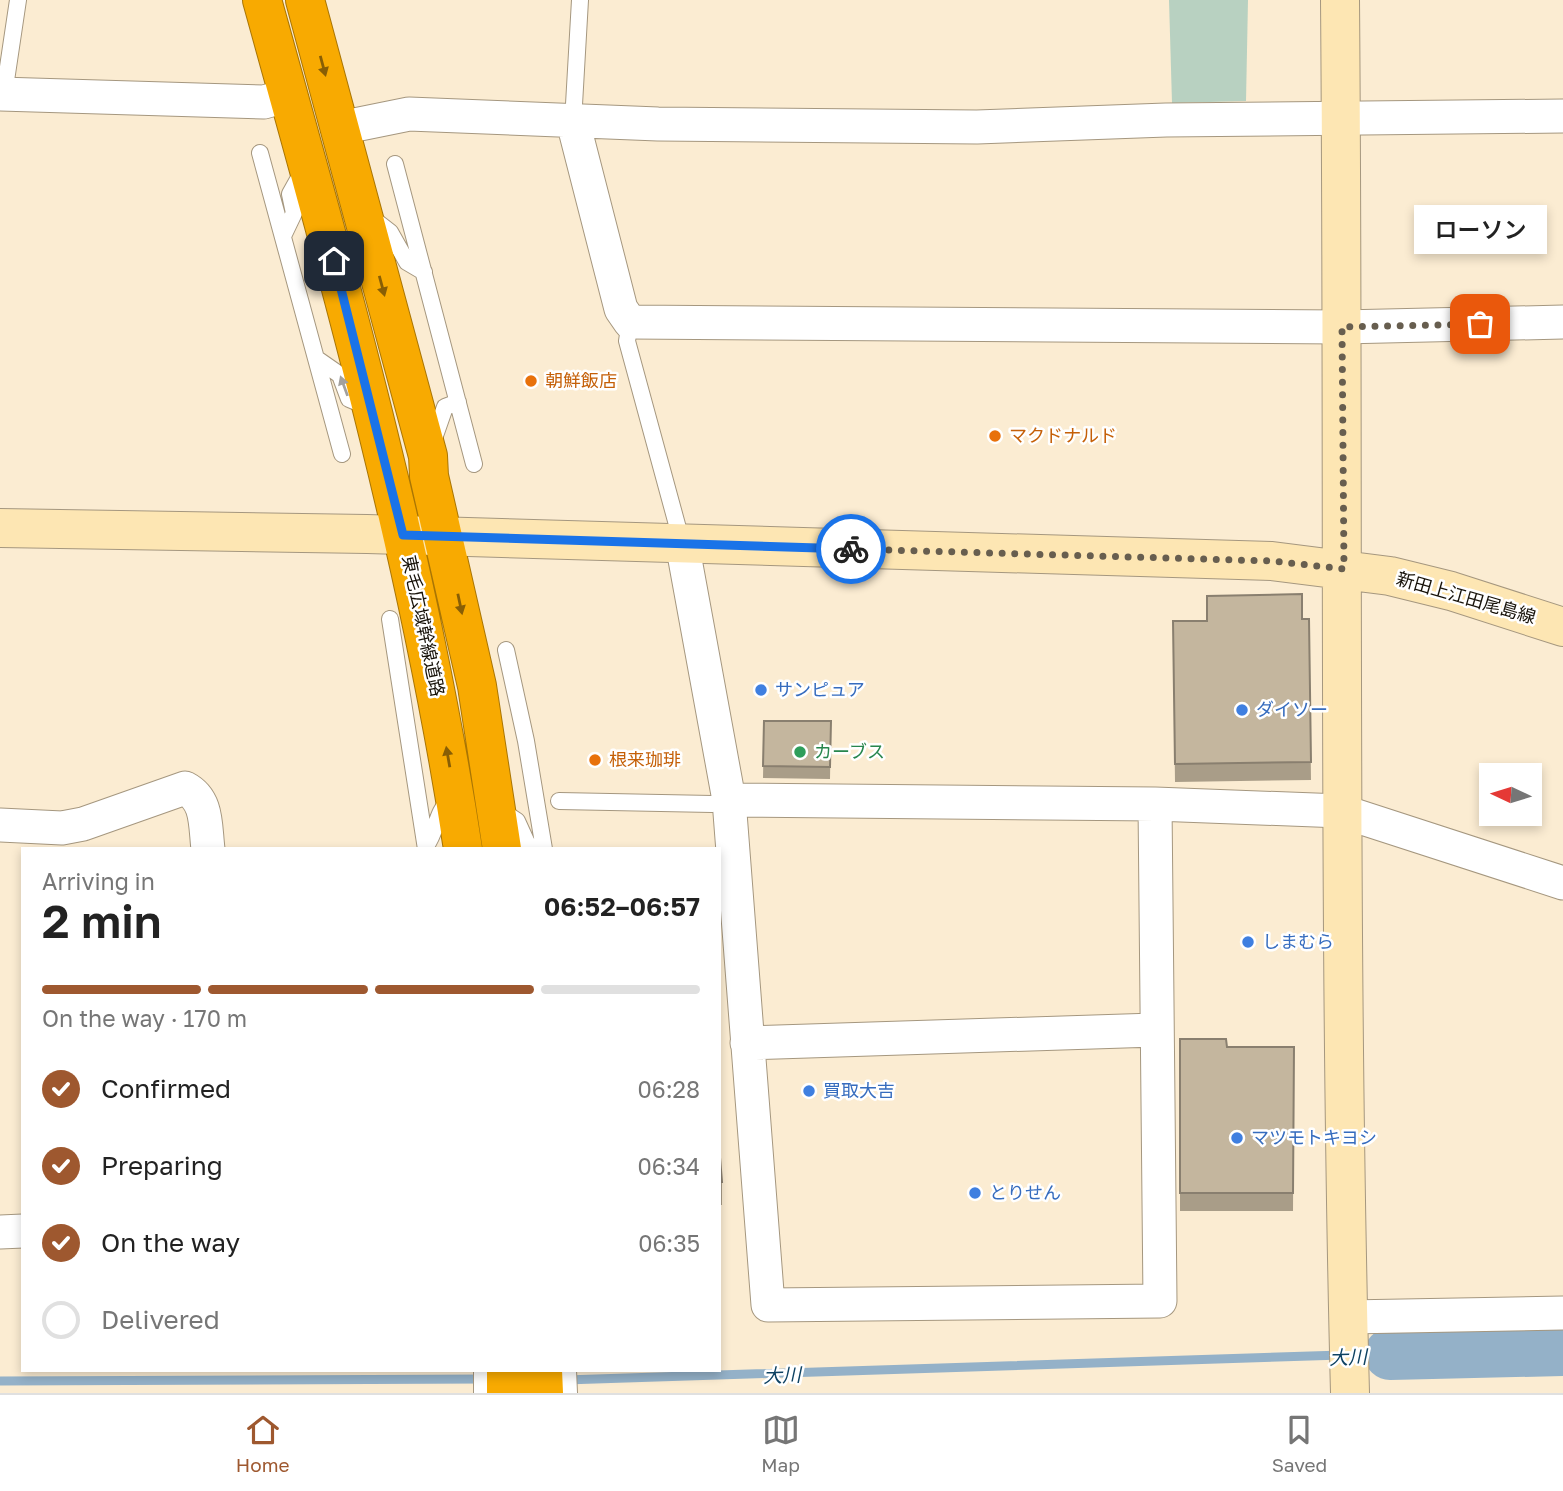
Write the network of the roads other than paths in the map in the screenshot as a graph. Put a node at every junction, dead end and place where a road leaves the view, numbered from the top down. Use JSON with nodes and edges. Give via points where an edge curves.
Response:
{"nodes":[{"id":1,"x":18,"y":0,"type":"edge"},
{"id":2,"x":262,"y":0,"type":"edge"},
{"id":3,"x":305,"y":0,"type":"edge"},
{"id":4,"x":580,"y":0,"type":"edge"},
{"id":5,"x":1340,"y":0,"type":"edge"},
{"id":6,"x":2,"y":94,"type":"edge"},
{"id":7,"x":289,"y":95,"type":"junction"},
{"id":8,"x":1563,"y":116,"type":"edge"},
{"id":9,"x":1341,"y":120,"type":"junction"},
{"id":10,"x":573,"y":122,"type":"junction"},
{"id":11,"x":340,"y":128,"type":"junction"},
{"id":12,"x":260,"y":153,"type":"dead end"},
{"id":13,"x":307,"y":162,"type":"junction"},
{"id":14,"x":395,"y":164,"type":"dead end"},
{"id":15,"x":362,"y":210,"type":"junction"},
{"id":16,"x":284,"y":234,"type":"junction"},
{"id":17,"x":424,"y":272,"type":"junction"},
{"id":18,"x":630,"y":322,"type":"junction"},
{"id":19,"x":1563,"y":323,"type":"edge"},
{"id":20,"x":1342,"y":327,"type":"junction"},
{"id":21,"x":317,"y":359,"type":"junction"},
{"id":22,"x":458,"y":402,"type":"junction"},
{"id":23,"x":373,"y":410,"type":"junction"},
{"id":24,"x":342,"y":454,"type":"dead end"},
{"id":25,"x":428,"y":456,"type":"junction"},
{"id":26,"x":474,"y":464,"type":"dead end"},
{"id":27,"x":0,"y":528,"type":"edge"},
{"id":28,"x":403,"y":535,"type":"junction"},
{"id":29,"x":445,"y":538,"type":"junction"},
{"id":30,"x":682,"y":544,"type":"junction"},
{"id":31,"x":1344,"y":569,"type":"junction"},
{"id":32,"x":390,"y":620,"type":"dead end"},
{"id":33,"x":1563,"y":627,"type":"edge"},
{"id":34,"x":506,"y":650,"type":"dead end"},
{"id":35,"x":729,"y":800,"type":"junction"},
{"id":36,"x":559,"y":801,"type":"dead end"},
{"id":37,"x":1155,"y":804,"type":"junction"},
{"id":38,"x":497,"y":808,"type":"junction"},
{"id":39,"x":1341,"y":811,"type":"junction"},
{"id":40,"x":0,"y":825,"type":"edge"},
{"id":41,"x":208,"y":847,"type":"edge"},
{"id":42,"x":438,"y":847,"type":"edge"},
{"id":43,"x":438,"y":847,"type":"edge"},
{"id":44,"x":502,"y":847,"type":"edge"},
{"id":45,"x":532,"y":847,"type":"edge"},
{"id":46,"x":544,"y":847,"type":"edge"},
{"id":47,"x":1563,"y":883,"type":"edge"},
{"id":48,"x":1155,"y":1030,"type":"junction"},
{"id":49,"x":747,"y":1043,"type":"junction"},
{"id":50,"x":21,"y":1231,"type":"edge"},
{"id":51,"x":0,"y":1232,"type":"edge"},
{"id":52,"x":1563,"y":1313,"type":"edge"},
{"id":53,"x":1348,"y":1317,"type":"junction"},
{"id":54,"x":482,"y":1372,"type":"edge"},
{"id":55,"x":506,"y":1372,"type":"edge"},
{"id":56,"x":543,"y":1372,"type":"edge"},
{"id":57,"x":568,"y":1372,"type":"edge"},
{"id":58,"x":482,"y":1393,"type":"edge"},
{"id":59,"x":506,"y":1393,"type":"edge"},
{"id":60,"x":544,"y":1393,"type":"edge"},
{"id":61,"x":569,"y":1393,"type":"edge"},
{"id":62,"x":1350,"y":1393,"type":"edge"}],
"edges":[{"from":1,"to":6,"type":"lane"},
{"from":2,"to":7,"type":"highway","name":"東毛広域幹線道路"},
{"from":3,"to":11,"type":"highway","one_way":true},
{"from":4,"to":10,"type":"lane"},
{"from":5,"to":9,"type":"street"},
{"from":6,"to":7,"type":"street","via":[[264,102]]},
{"from":7,"to":13,"type":"highway","name":"東毛広域幹線道路"},
{"from":8,"to":9,"type":"street"},
{"from":9,"to":10,"type":"street","via":[[976,127]]},
{"from":9,"to":20,"type":"street"},
{"from":10,"to":11,"type":"street","via":[[409,114]]},
{"from":10,"to":18,"type":"street","via":[[621,309]]},
{"from":11,"to":15,"type":"highway"},
{"from":12,"to":16,"type":"lane"},
{"from":13,"to":16,"type":"lane","via":[[290,194],[294,214]]},
{"from":13,"to":23,"type":"highway","name":"東毛広域幹線道路"},
{"from":14,"to":17,"type":"lane"},
{"from":15,"to":17,"type":"lane","via":[[390,232],[407,262]]},
{"from":15,"to":25,"type":"highway","one_way":true},
{"from":16,"to":21,"type":"lane"},
{"from":17,"to":22,"type":"lane"},
{"from":18,"to":20,"type":"street"},
{"from":18,"to":30,"type":"lane","via":[[627,341]]},
{"from":19,"to":20,"type":"street"},
{"from":20,"to":31,"type":"street"},
{"from":23,"to":21,"type":"lane","one_way":true,"via":[[349,399],[340,375]]},
{"from":21,"to":24,"type":"lane"},
{"from":22,"to":25,"type":"lane","via":[[445,407]]},
{"from":22,"to":26,"type":"lane"},
{"from":23,"to":28,"type":"highway","name":"東毛広域幹線道路"},
{"from":25,"to":29,"type":"highway"},
{"from":27,"to":28,"type":"street","name":"新田上江田尾島線"},
{"from":28,"to":29,"type":"street","name":"新田上江田尾島線"},
{"from":42,"to":28,"type":"highway","name":"東毛広域幹線道路","one_way":true,"via":[[454,794]]},
{"from":29,"to":30,"type":"street","name":"新田上江田尾島線"},
{"from":29,"to":38,"type":"highway","one_way":true},
{"from":30,"to":31,"type":"street","name":"新田上江田尾島線","via":[[1272,561]]},
{"from":30,"to":35,"type":"street"},
{"from":31,"to":33,"type":"street","name":"新田上江田尾島線","via":[[1451,591]]},
{"from":31,"to":39,"type":"street"},
{"from":32,"to":43,"type":"lane"},
{"from":34,"to":46,"type":"lane"},
{"from":35,"to":36,"type":"lane","via":[[712,804]]},
{"from":35,"to":37,"type":"street"},
{"from":35,"to":49,"type":"street"},
{"from":37,"to":39,"type":"street"},
{"from":37,"to":48,"type":"street"},
{"from":38,"to":44,"type":"highway"},
{"from":38,"to":45,"type":"lane","via":[[517,821]]},
{"from":39,"to":47,"type":"street"},
{"from":39,"to":53,"type":"street"},
{"from":40,"to":41,"type":"street","via":[[62,828],[83,824],[185,788],[197,794],[202,805]]},
{"from":48,"to":49,"type":"street"},
{"from":48,"to":49,"type":"street","via":[[1160,1301],[768,1305]]},
{"from":50,"to":51,"type":"street"},
{"from":52,"to":53,"type":"street"},
{"from":53,"to":62,"type":"street"},
{"from":54,"to":58,"type":"lane"},
{"from":55,"to":59,"type":"highway"},
{"from":56,"to":60,"type":"highway"},
{"from":57,"to":61,"type":"lane"}]}
